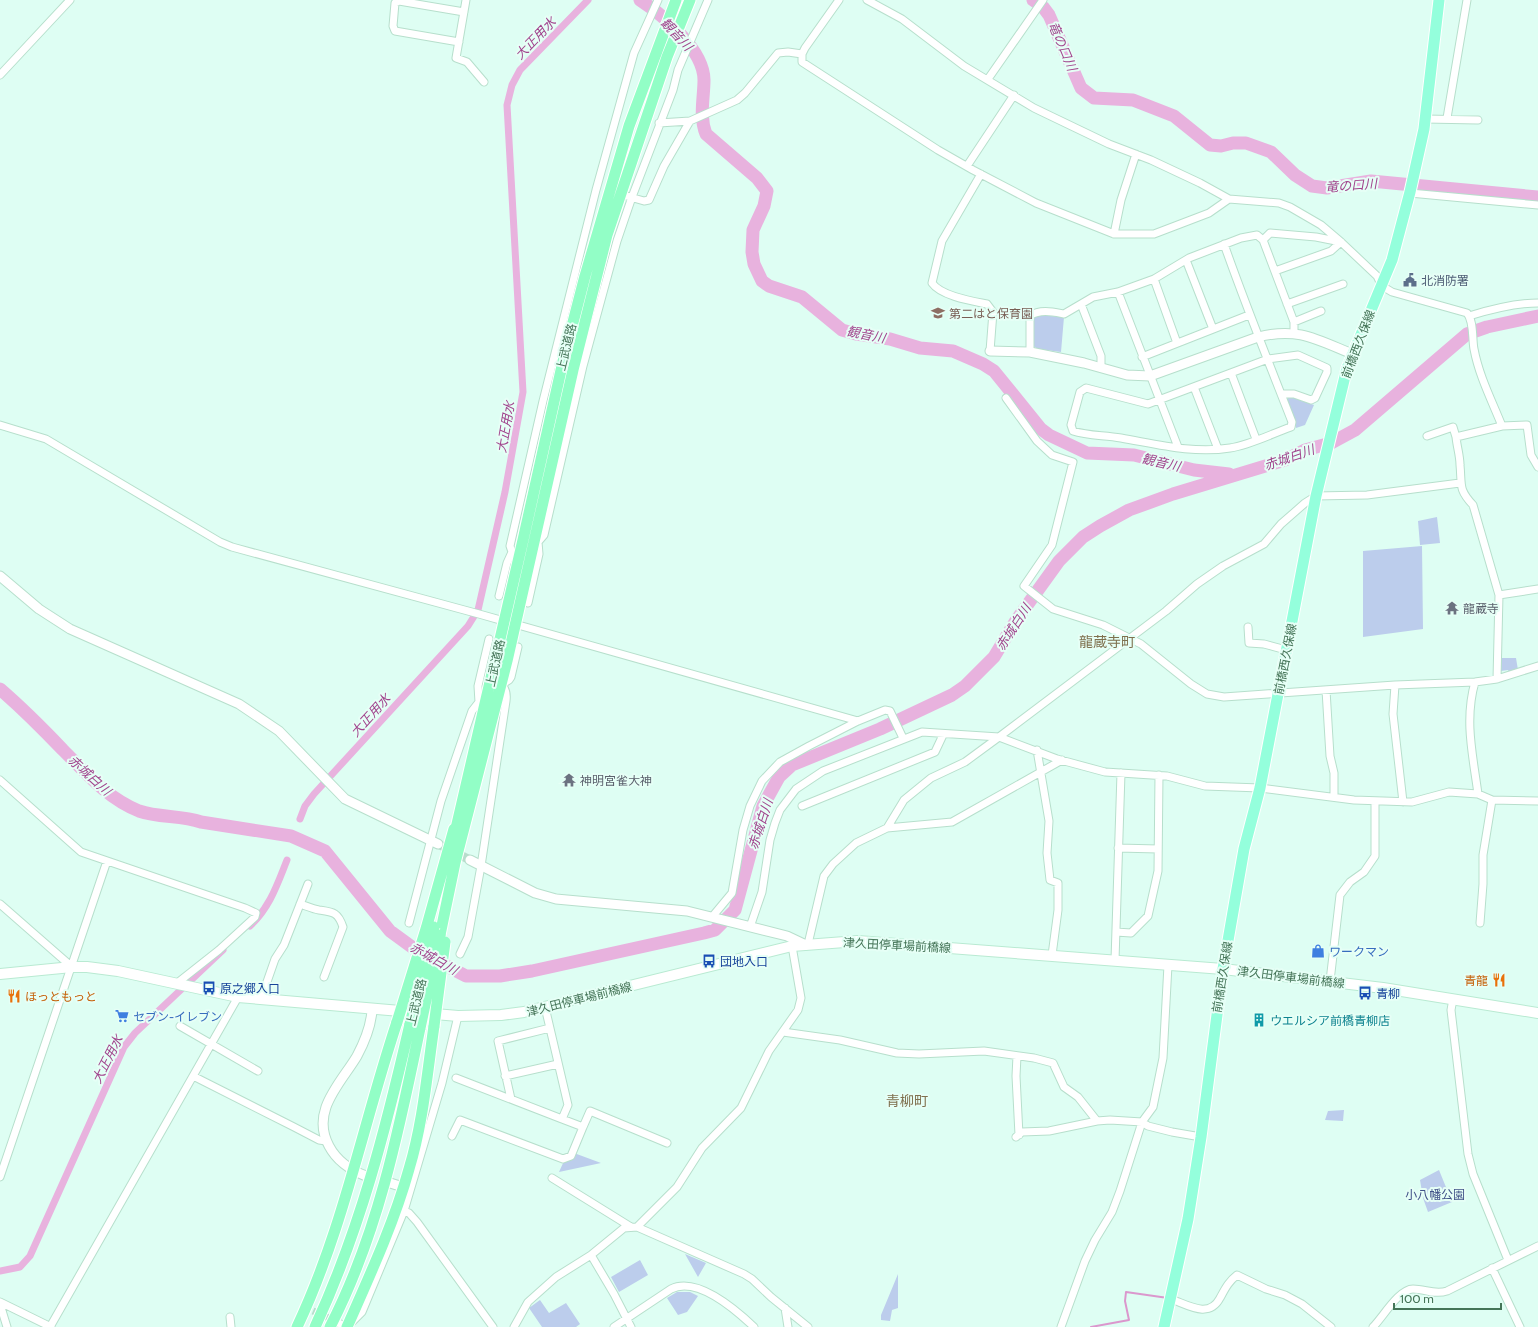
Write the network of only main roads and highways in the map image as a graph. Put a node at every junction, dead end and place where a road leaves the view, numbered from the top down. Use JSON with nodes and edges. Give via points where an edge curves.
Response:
{"nodes":[{"id":1,"x":676,"y":0,"type":"edge"},
{"id":2,"x":690,"y":0,"type":"edge"},
{"id":3,"x":1439,"y":0,"type":"edge"},
{"id":4,"x":532,"y":542,"type":"junction"},
{"id":5,"x":510,"y":623,"type":"junction"},
{"id":6,"x":496,"y":683,"type":"junction"},
{"id":7,"x":436,"y":933,"type":"junction"},
{"id":8,"x":1223,"y":969,"type":"junction"},
{"id":9,"x":0,"y":974,"type":"edge"},
{"id":10,"x":1538,"y":1013,"type":"edge"},
{"id":11,"x":415,"y":1026,"type":"junction"},
{"id":12,"x":333,"y":1324,"type":"edge"},
{"id":13,"x":297,"y":1327,"type":"edge"},
{"id":14,"x":315,"y":1327,"type":"edge"},
{"id":15,"x":347,"y":1327,"type":"edge"},
{"id":16,"x":1164,"y":1327,"type":"edge"}],
"edges":[{"from":1,"to":4,"type":"highway","name":"上武道路","via":[[655,52],[617,164],[585,276],[549,419]]},
{"from":2,"to":4,"type":"highway","name":"上武道路","via":[[667,57],[607,235]]},
{"from":3,"to":8,"type":"main road","name":"前橋西久保線","via":[[1425,119],[1410,193],[1392,260],[1347,368],[1324,460],[1260,788],[1244,848]]},
{"from":4,"to":5,"type":"highway","name":"上武道路"},
{"from":4,"to":5,"type":"highway","name":"上武道路","via":[[516,554]]},
{"from":5,"to":6,"type":"highway","name":"上武道路"},
{"from":6,"to":7,"type":"highway","name":"上武道路","via":[[455,863]]},
{"from":6,"to":7,"type":"highway","name":"上武道路","via":[[483,701]]},
{"from":7,"to":11,"type":"highway","name":"上武道路","bridge":true},
{"from":7,"to":13,"type":"highway","bridge":true,"via":[[397,1022],[354,1171],[309,1310]]},
{"from":7,"to":15,"type":"highway","bridge":true,"via":[[434,1026],[418,1132],[403,1187]]},
{"from":8,"to":9,"type":"main road","name":"津久田停車場前橋線","via":[[858,941],[792,946],[545,1007],[501,1015],[458,1016],[238,997],[118,971],[72,967]]},
{"from":8,"to":10,"type":"main road","name":"津久田停車場前橋線","via":[[1330,981]]},
{"from":8,"to":16,"type":"main road","name":"前橋西久保線","via":[[1188,1219]]},
{"from":11,"to":12,"type":"highway","name":"上武道路","via":[[399,1127],[376,1214]]},
{"from":11,"to":14,"type":"highway","name":"上武道路","via":[[366,1195],[332,1291]]}]}
